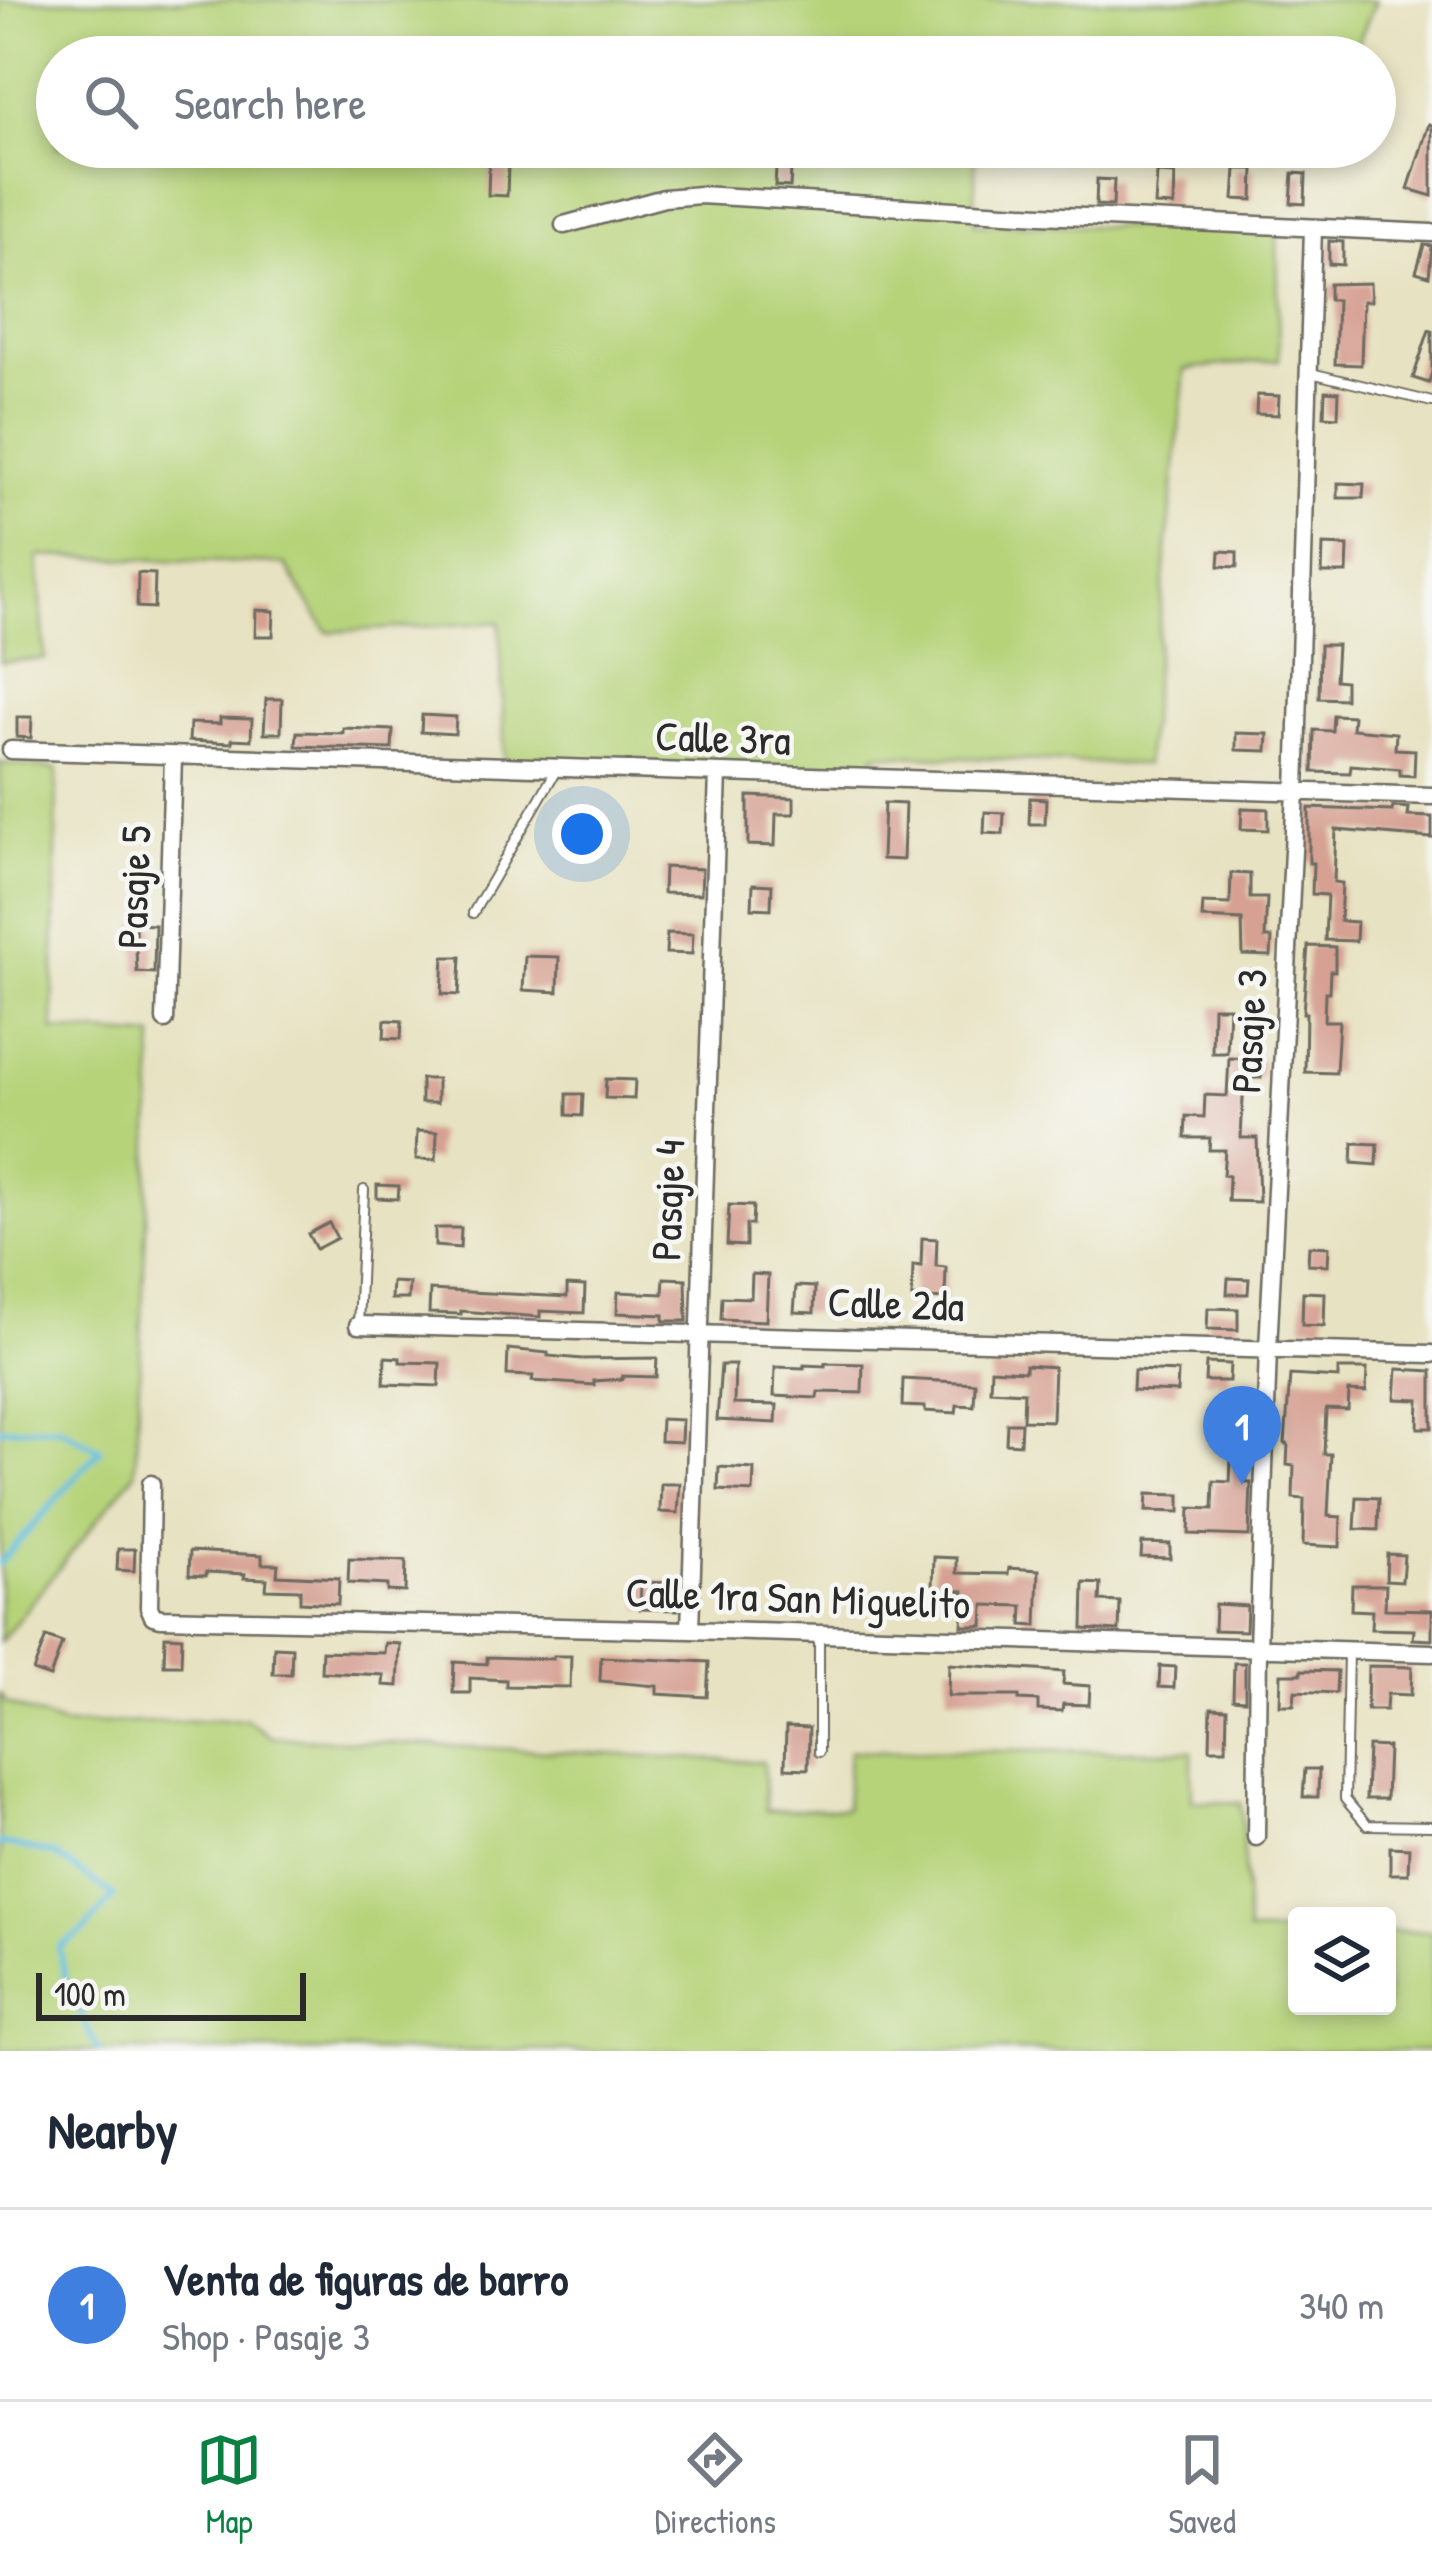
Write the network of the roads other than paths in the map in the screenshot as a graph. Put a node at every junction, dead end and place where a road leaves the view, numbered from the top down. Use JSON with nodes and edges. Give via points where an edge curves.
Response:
{"nodes":[{"id":1,"x":564,"y":225,"type":"dead end"},
{"id":2,"x":1313,"y":228,"type":"junction"},
{"id":3,"x":1432,"y":232,"type":"edge"},
{"id":4,"x":1309,"y":372,"type":"junction"},
{"id":5,"x":1432,"y":402,"type":"edge"},
{"id":6,"x":11,"y":750,"type":"dead end"},
{"id":7,"x":173,"y":757,"type":"junction"},
{"id":8,"x":557,"y":768,"type":"junction"},
{"id":9,"x":718,"y":773,"type":"junction"},
{"id":10,"x":1296,"y":791,"type":"junction"},
{"id":11,"x":1432,"y":796,"type":"edge"},
{"id":12,"x":473,"y":913,"type":"dead end"},
{"id":13,"x":165,"y":1020,"type":"dead end"},
{"id":14,"x":364,"y":1190,"type":"dead end"},
{"id":15,"x":358,"y":1325,"type":"joint"},
{"id":16,"x":698,"y":1333,"type":"junction"},
{"id":17,"x":1268,"y":1349,"type":"junction"},
{"id":18,"x":1432,"y":1354,"type":"edge"},
{"id":19,"x":152,"y":1484,"type":"dead end"},
{"id":20,"x":690,"y":1630,"type":"junction"},
{"id":21,"x":819,"y":1634,"type":"junction"},
{"id":22,"x":1258,"y":1648,"type":"junction"},
{"id":23,"x":1348,"y":1651,"type":"junction"},
{"id":24,"x":1432,"y":1653,"type":"edge"},
{"id":25,"x":819,"y":1752,"type":"dead end"},
{"id":26,"x":1432,"y":1826,"type":"edge"},
{"id":27,"x":1256,"y":1837,"type":"dead end"}],
"edges":[{"from":1,"to":2,"type":"street","via":[[700,195]]},
{"from":2,"to":3,"type":"street"},
{"from":2,"to":4,"type":"street","name":"Pasaje 3"},
{"from":4,"to":5,"type":"lane"},
{"from":4,"to":10,"type":"street","name":"Pasaje 3"},
{"from":6,"to":7,"type":"street","name":"Calle 3ra"},
{"from":7,"to":8,"type":"street","name":"Calle 3ra"},
{"from":7,"to":13,"type":"street","name":"Pasaje 5"},
{"from":8,"to":9,"type":"street","name":"Calle 3ra"},
{"from":8,"to":12,"type":"lane"},
{"from":9,"to":10,"type":"street","name":"Calle 3ra"},
{"from":9,"to":16,"type":"street","name":"Pasaje 4"},
{"from":10,"to":11,"type":"street","name":"Calle 3ra"},
{"from":10,"to":17,"type":"street","name":"Pasaje 3"},
{"from":14,"to":15,"type":"lane"},
{"from":15,"to":16,"type":"street","name":"Calle 2da"},
{"from":16,"to":17,"type":"street","name":"Calle 2da"},
{"from":16,"to":20,"type":"street","name":"Pasaje 4"},
{"from":17,"to":18,"type":"street","name":"Calle 2da"},
{"from":17,"to":22,"type":"street","name":"Pasaje 3"},
{"from":19,"to":20,"type":"street","name":"Calle 1ra San Miguelito","via":[[153,1616]]},
{"from":20,"to":21,"type":"street","name":"Calle 1ra San Miguelito"},
{"from":21,"to":22,"type":"street","name":"Calle 1ra San Miguelito"},
{"from":21,"to":25,"type":"lane"},
{"from":22,"to":23,"type":"street","name":"Calle 1ra San Miguelito"},
{"from":22,"to":27,"type":"street","name":"Pasaje 3"},
{"from":23,"to":24,"type":"street","name":"Calle 1ra San Miguelito"},
{"from":23,"to":26,"type":"lane","via":[[1345,1799],[1367,1825]]}]}
